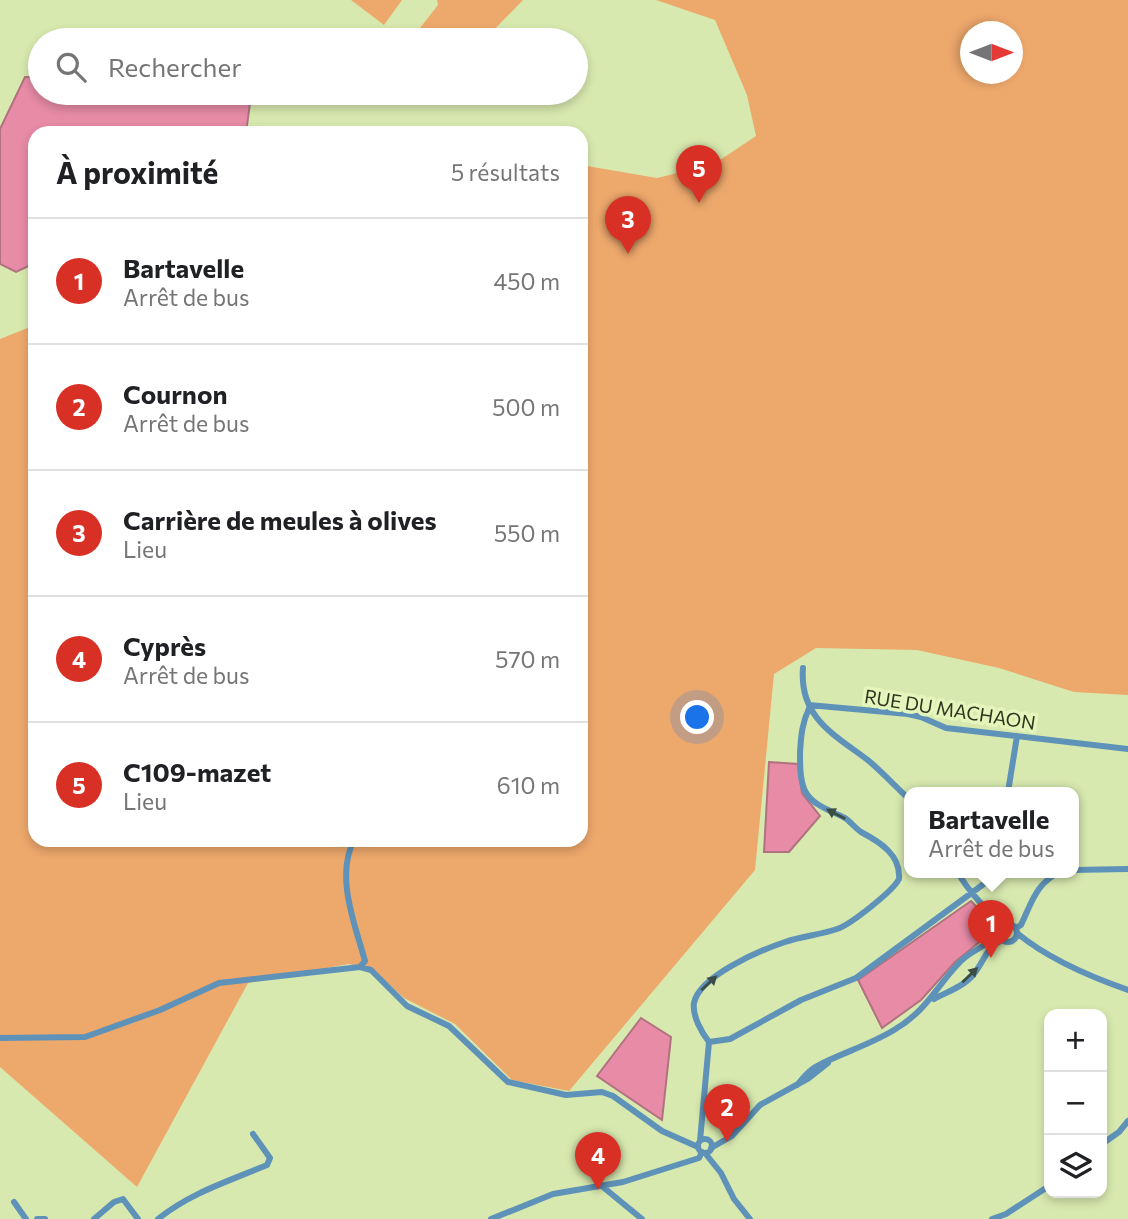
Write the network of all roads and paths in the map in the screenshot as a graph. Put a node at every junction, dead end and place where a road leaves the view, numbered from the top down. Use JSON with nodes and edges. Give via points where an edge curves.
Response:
{"nodes":[{"id":1,"x":803,"y":668,"type":"dead end"},
{"id":2,"x":809,"y":706,"type":"junction"},
{"id":3,"x":1017,"y":736,"type":"junction"},
{"id":4,"x":1128,"y":749,"type":"edge"},
{"id":5,"x":1009,"y":787,"type":"edge"},
{"id":6,"x":904,"y":794,"type":"edge"},
{"id":7,"x":351,"y":847,"type":"edge"},
{"id":8,"x":1128,"y":869,"type":"edge"},
{"id":9,"x":1079,"y":870,"type":"edge"},
{"id":10,"x":962,"y":878,"type":"edge"},
{"id":11,"x":988,"y":878,"type":"edge"},
{"id":12,"x":1050,"y":878,"type":"edge"},
{"id":13,"x":971,"y":894,"type":"junction"},
{"id":14,"x":1008,"y":928,"type":"junction"},
{"id":15,"x":1002,"y":940,"type":"junction"},
{"id":16,"x":1014,"y":940,"type":"junction"},
{"id":17,"x":1027,"y":942,"type":"junction"},
{"id":18,"x":360,"y":967,"type":"junction"},
{"id":19,"x":1128,"y":990,"type":"edge"},
{"id":20,"x":929,"y":1002,"type":"junction"},
{"id":21,"x":0,"y":1038,"type":"edge"},
{"id":22,"x":709,"y":1042,"type":"junction"},
{"id":23,"x":1128,"y":1121,"type":"edge"},
{"id":24,"x":253,"y":1134,"type":"dead end"},
{"id":25,"x":1107,"y":1140,"type":"edge"},
{"id":26,"x":705,"y":1146,"type":"junction"},
{"id":27,"x":603,"y":1187,"type":"junction"},
{"id":28,"x":1044,"y":1189,"type":"edge"},
{"id":29,"x":14,"y":1202,"type":"dead end"},
{"id":30,"x":26,"y":1219,"type":"edge"},
{"id":31,"x":37,"y":1219,"type":"edge"},
{"id":32,"x":45,"y":1219,"type":"edge"},
{"id":33,"x":94,"y":1219,"type":"edge"},
{"id":34,"x":138,"y":1219,"type":"edge"},
{"id":35,"x":158,"y":1219,"type":"edge"},
{"id":36,"x":491,"y":1219,"type":"edge"},
{"id":37,"x":642,"y":1219,"type":"edge"},
{"id":38,"x":750,"y":1219,"type":"edge"},
{"id":39,"x":992,"y":1219,"type":"edge"}],
"edges":[{"from":1,"to":2,"type":"street","via":[[802,685]]},
{"from":2,"to":3,"type":"street","name":"RUE DU MACHAON","via":[[908,714],[946,728]]},
{"from":2,"to":6,"type":"street","via":[[842,744]]},
{"from":22,"to":2,"type":"street","one_way":true,"via":[[694,1003],[714,977],[785,942],[839,929],[889,892],[899,879],[897,861],[887,849],[848,820],[814,803],[806,792],[800,765],[801,723]]},
{"from":3,"to":4,"type":"street","name":"RUE DU MACHAON"},
{"from":3,"to":5,"type":"street"},
{"from":7,"to":18,"type":"street","via":[[346,890],[365,961]]},
{"from":8,"to":9,"type":"street"},
{"from":10,"to":13,"type":"street"},
{"from":11,"to":13,"type":"street"},
{"from":12,"to":14,"type":"street","via":[[1037,890],[1026,915]]},
{"from":13,"to":14,"type":"street"},
{"from":13,"to":22,"type":"street","via":[[856,978],[801,1000],[730,1040]]},
{"from":14,"to":15,"type":"street"},
{"from":14,"to":16,"type":"street"},
{"from":14,"to":17,"type":"street"},
{"from":14,"to":20,"type":"street","via":[[962,960]]},
{"from":15,"to":16,"type":"street"},
{"from":20,"to":15,"type":"street","one_way":true,"via":[[967,980],[990,948]]},
{"from":16,"to":17,"type":"street"},
{"from":17,"to":19,"type":"street"},
{"from":18,"to":21,"type":"street","via":[[219,983],[85,1037]]},
{"from":18,"to":26,"type":"street","via":[[371,970],[407,1006],[449,1026],[508,1082],[566,1095],[602,1092],[662,1132]]},
{"from":20,"to":26,"type":"street","via":[[894,1031],[829,1062],[760,1105],[723,1143]]},
{"from":22,"to":26,"type":"street","via":[[701,1111]]},
{"from":23,"to":25,"type":"street"},
{"from":24,"to":35,"type":"street","via":[[270,1158],[267,1166],[199,1192]]},
{"from":26,"to":27,"type":"street","via":[[699,1158]]},
{"from":26,"to":38,"type":"street"},
{"from":27,"to":36,"type":"street","via":[[553,1194]]},
{"from":27,"to":37,"type":"street"},
{"from":28,"to":39,"type":"street"},
{"from":29,"to":30,"type":"street"},
{"from":31,"to":32,"type":"street"},
{"from":33,"to":34,"type":"street","via":[[123,1199]]}]}
